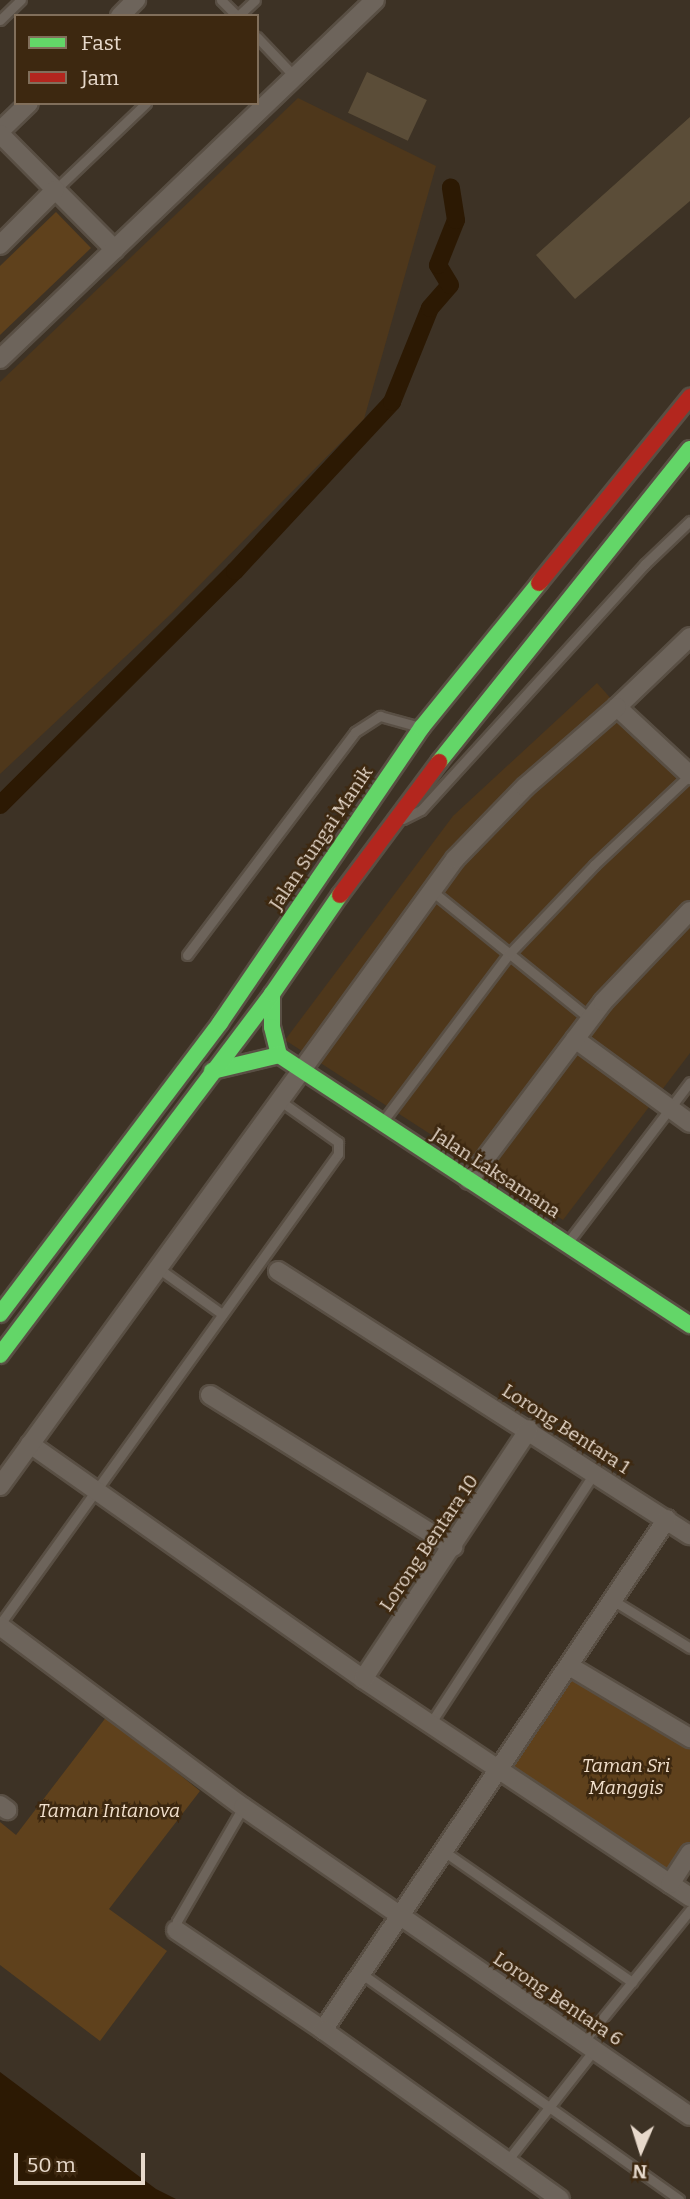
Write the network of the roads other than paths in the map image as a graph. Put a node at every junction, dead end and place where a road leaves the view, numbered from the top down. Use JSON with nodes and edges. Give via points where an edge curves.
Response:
{"nodes":[{"id":1,"x":21,"y":0,"type":"edge"},
{"id":2,"x":136,"y":0,"type":"edge"},
{"id":3,"x":222,"y":0,"type":"edge"},
{"id":4,"x":255,"y":0,"type":"edge"},
{"id":5,"x":374,"y":0,"type":"edge"},
{"id":6,"x":122,"y":14,"type":"edge"},
{"id":7,"x":235,"y":14,"type":"edge"},
{"id":8,"x":239,"y":14,"type":"edge"},
{"id":9,"x":0,"y":20,"type":"edge"},
{"id":10,"x":259,"y":39,"type":"edge"},
{"id":11,"x":295,"y":77,"type":"junction"},
{"id":12,"x":27,"y":105,"type":"edge"},
{"id":13,"x":144,"y":105,"type":"edge"},
{"id":14,"x":0,"y":132,"type":"edge"},
{"id":15,"x":55,"y":190,"type":"junction"},
{"id":16,"x":0,"y":245,"type":"edge"},
{"id":17,"x":115,"y":250,"type":"junction"},
{"id":18,"x":0,"y":359,"type":"edge"},
{"id":19,"x":690,"y":397,"type":"edge"},
{"id":20,"x":690,"y":449,"type":"edge"},
{"id":21,"x":690,"y":521,"type":"edge"},
{"id":22,"x":690,"y":637,"type":"edge"},
{"id":23,"x":617,"y":707,"type":"junction"},
{"id":24,"x":422,"y":727,"type":"junction"},
{"id":25,"x":690,"y":775,"type":"edge"},
{"id":26,"x":384,"y":830,"type":"junction"},
{"id":27,"x":432,"y":891,"type":"junction"},
{"id":28,"x":690,"y":911,"type":"edge"},
{"id":29,"x":509,"y":954,"type":"junction"},
{"id":30,"x":187,"y":955,"type":"dead end"},
{"id":31,"x":272,"y":994,"type":"junction"},
{"id":32,"x":590,"y":1019,"type":"junction"},
{"id":33,"x":575,"y":1039,"type":"junction"},
{"id":34,"x":279,"y":1055,"type":"junction"},
{"id":35,"x":300,"y":1070,"type":"junction"},
{"id":36,"x":212,"y":1071,"type":"junction"},
{"id":37,"x":690,"y":1082,"type":"edge"},
{"id":38,"x":279,"y":1100,"type":"junction"},
{"id":39,"x":670,"y":1108,"type":"junction"},
{"id":40,"x":690,"y":1123,"type":"edge"},
{"id":41,"x":382,"y":1124,"type":"junction"},
{"id":42,"x":469,"y":1180,"type":"junction"},
{"id":43,"x":567,"y":1244,"type":"junction"},
{"id":44,"x":158,"y":1268,"type":"junction"},
{"id":45,"x":278,"y":1271,"type":"dead end"},
{"id":46,"x":0,"y":1314,"type":"edge"},
{"id":47,"x":222,"y":1314,"type":"junction"},
{"id":48,"x":690,"y":1325,"type":"edge"},
{"id":49,"x":0,"y":1355,"type":"edge"},
{"id":50,"x":210,"y":1395,"type":"dead end"},
{"id":51,"x":529,"y":1429,"type":"junction"},
{"id":52,"x":30,"y":1444,"type":"junction"},
{"id":53,"x":595,"y":1472,"type":"junction"},
{"id":54,"x":0,"y":1486,"type":"edge"},
{"id":55,"x":95,"y":1490,"type":"junction"},
{"id":56,"x":667,"y":1519,"type":"junction"},
{"id":57,"x":690,"y":1535,"type":"edge"},
{"id":58,"x":453,"y":1548,"type":"junction"},
{"id":59,"x":614,"y":1601,"type":"junction"},
{"id":60,"x":0,"y":1625,"type":"edge"},
{"id":61,"x":690,"y":1648,"type":"edge"},
{"id":62,"x":571,"y":1667,"type":"junction"},
{"id":63,"x":363,"y":1679,"type":"junction"},
{"id":64,"x":430,"y":1724,"type":"junction"},
{"id":65,"x":690,"y":1738,"type":"edge"},
{"id":66,"x":498,"y":1770,"type":"junction"},
{"id":67,"x":243,"y":1807,"type":"junction"},
{"id":68,"x":445,"y":1852,"type":"junction"},
{"id":69,"x":690,"y":1853,"type":"edge"},
{"id":70,"x":670,"y":1884,"type":"junction"},
{"id":71,"x":690,"y":1897,"type":"edge"},
{"id":72,"x":690,"y":1910,"type":"edge"},
{"id":73,"x":402,"y":1918,"type":"junction"},
{"id":74,"x":176,"y":1930,"type":"joint"},
{"id":75,"x":362,"y":1974,"type":"junction"},
{"id":76,"x":632,"y":1982,"type":"junction"},
{"id":77,"x":323,"y":2030,"type":"junction"},
{"id":78,"x":589,"y":2045,"type":"junction"},
{"id":79,"x":550,"y":2106,"type":"junction"},
{"id":80,"x":690,"y":2116,"type":"edge"},
{"id":81,"x":507,"y":2161,"type":"junction"},
{"id":82,"x":560,"y":2199,"type":"edge"},
{"id":83,"x":679,"y":2199,"type":"edge"}],
"edges":[{"from":1,"to":9,"type":"lane"},
{"from":2,"to":6,"type":"street"},
{"from":3,"to":7,"type":"lane"},
{"from":4,"to":8,"type":"lane"},
{"from":5,"to":11,"type":"street"},
{"from":10,"to":11,"type":"lane"},
{"from":11,"to":17,"type":"street"},
{"from":12,"to":14,"type":"street"},
{"from":13,"to":15,"type":"lane"},
{"from":14,"to":15,"type":"street"},
{"from":15,"to":16,"type":"street"},
{"from":15,"to":17,"type":"street"},
{"from":17,"to":18,"type":"street"},
{"from":19,"to":24,"type":"main road","name":"Jalan Sungai Manik"},
{"from":20,"to":26,"type":"main road"},
{"from":21,"to":26,"type":"lane","via":[[645,564],[421,810]]},
{"from":22,"to":23,"type":"street"},
{"from":23,"to":25,"type":"street"},
{"from":23,"to":27,"type":"street","via":[[479,831]]},
{"from":24,"to":30,"type":"lane","via":[[380,716],[355,732]]},
{"from":24,"to":46,"type":"main road","name":"Jalan Sungai Manik","via":[[220,1023]]},
{"from":25,"to":29,"type":"lane","via":[[594,865]]},
{"from":26,"to":31,"type":"main road"},
{"from":27,"to":29,"type":"lane"},
{"from":27,"to":35,"type":"street"},
{"from":28,"to":32,"type":"street"},
{"from":29,"to":32,"type":"lane"},
{"from":29,"to":41,"type":"lane"},
{"from":31,"to":34,"type":"main road","via":[[272,1027]]},
{"from":31,"to":36,"type":"main road"},
{"from":32,"to":33,"type":"street"},
{"from":33,"to":39,"type":"street"},
{"from":33,"to":42,"type":"street"},
{"from":34,"to":35,"type":"main road","name":"Jalan Laksamana"},
{"from":34,"to":36,"type":"main road"},
{"from":35,"to":38,"type":"street"},
{"from":35,"to":41,"type":"main road","name":"Jalan Laksamana"},
{"from":36,"to":49,"type":"main road"},
{"from":37,"to":39,"type":"lane"},
{"from":38,"to":44,"type":"street"},
{"from":38,"to":47,"type":"lane","via":[[340,1148]]},
{"from":39,"to":40,"type":"street"},
{"from":39,"to":43,"type":"lane"},
{"from":41,"to":42,"type":"main road","name":"Jalan Laksamana"},
{"from":42,"to":43,"type":"main road","name":"Jalan Laksamana"},
{"from":43,"to":48,"type":"main road","name":"Jalan Laksamana"},
{"from":44,"to":47,"type":"lane"},
{"from":44,"to":52,"type":"street"},
{"from":45,"to":51,"type":"street","name":"Lorong Bentara 1"},
{"from":47,"to":55,"type":"lane"},
{"from":50,"to":58,"type":"street"},
{"from":51,"to":53,"type":"street","name":"Lorong Bentara 1"},
{"from":51,"to":58,"type":"street","name":"Lorong Bentara 10"},
{"from":52,"to":54,"type":"street"},
{"from":52,"to":55,"type":"street"},
{"from":53,"to":56,"type":"street","name":"Lorong Bentara 1"},
{"from":53,"to":64,"type":"lane"},
{"from":55,"to":60,"type":"lane"},
{"from":55,"to":63,"type":"street"},
{"from":56,"to":57,"type":"street","name":"Lorong Bentara 1"},
{"from":56,"to":59,"type":"street"},
{"from":58,"to":63,"type":"street","name":"Lorong Bentara 10"},
{"from":59,"to":61,"type":"lane"},
{"from":59,"to":62,"type":"street"},
{"from":60,"to":67,"type":"street","name":"Lorong Bentara 6"},
{"from":62,"to":65,"type":"street"},
{"from":62,"to":66,"type":"street"},
{"from":63,"to":64,"type":"street"},
{"from":64,"to":66,"type":"street"},
{"from":66,"to":68,"type":"street"},
{"from":66,"to":70,"type":"street"},
{"from":67,"to":73,"type":"street","name":"Lorong Bentara 6"},
{"from":67,"to":74,"type":"lane"},
{"from":68,"to":73,"type":"street"},
{"from":68,"to":76,"type":"lane"},
{"from":69,"to":70,"type":"street"},
{"from":70,"to":71,"type":"street"},
{"from":72,"to":76,"type":"lane"},
{"from":73,"to":75,"type":"street"},
{"from":73,"to":78,"type":"street","name":"Lorong Bentara 6"},
{"from":74,"to":77,"type":"street"},
{"from":75,"to":77,"type":"street"},
{"from":75,"to":79,"type":"lane"},
{"from":76,"to":78,"type":"lane"},
{"from":77,"to":81,"type":"street"},
{"from":78,"to":79,"type":"lane"},
{"from":78,"to":80,"type":"street","name":"Lorong Bentara 6"},
{"from":79,"to":81,"type":"lane"},
{"from":79,"to":83,"type":"lane"},
{"from":81,"to":82,"type":"street"}]}
